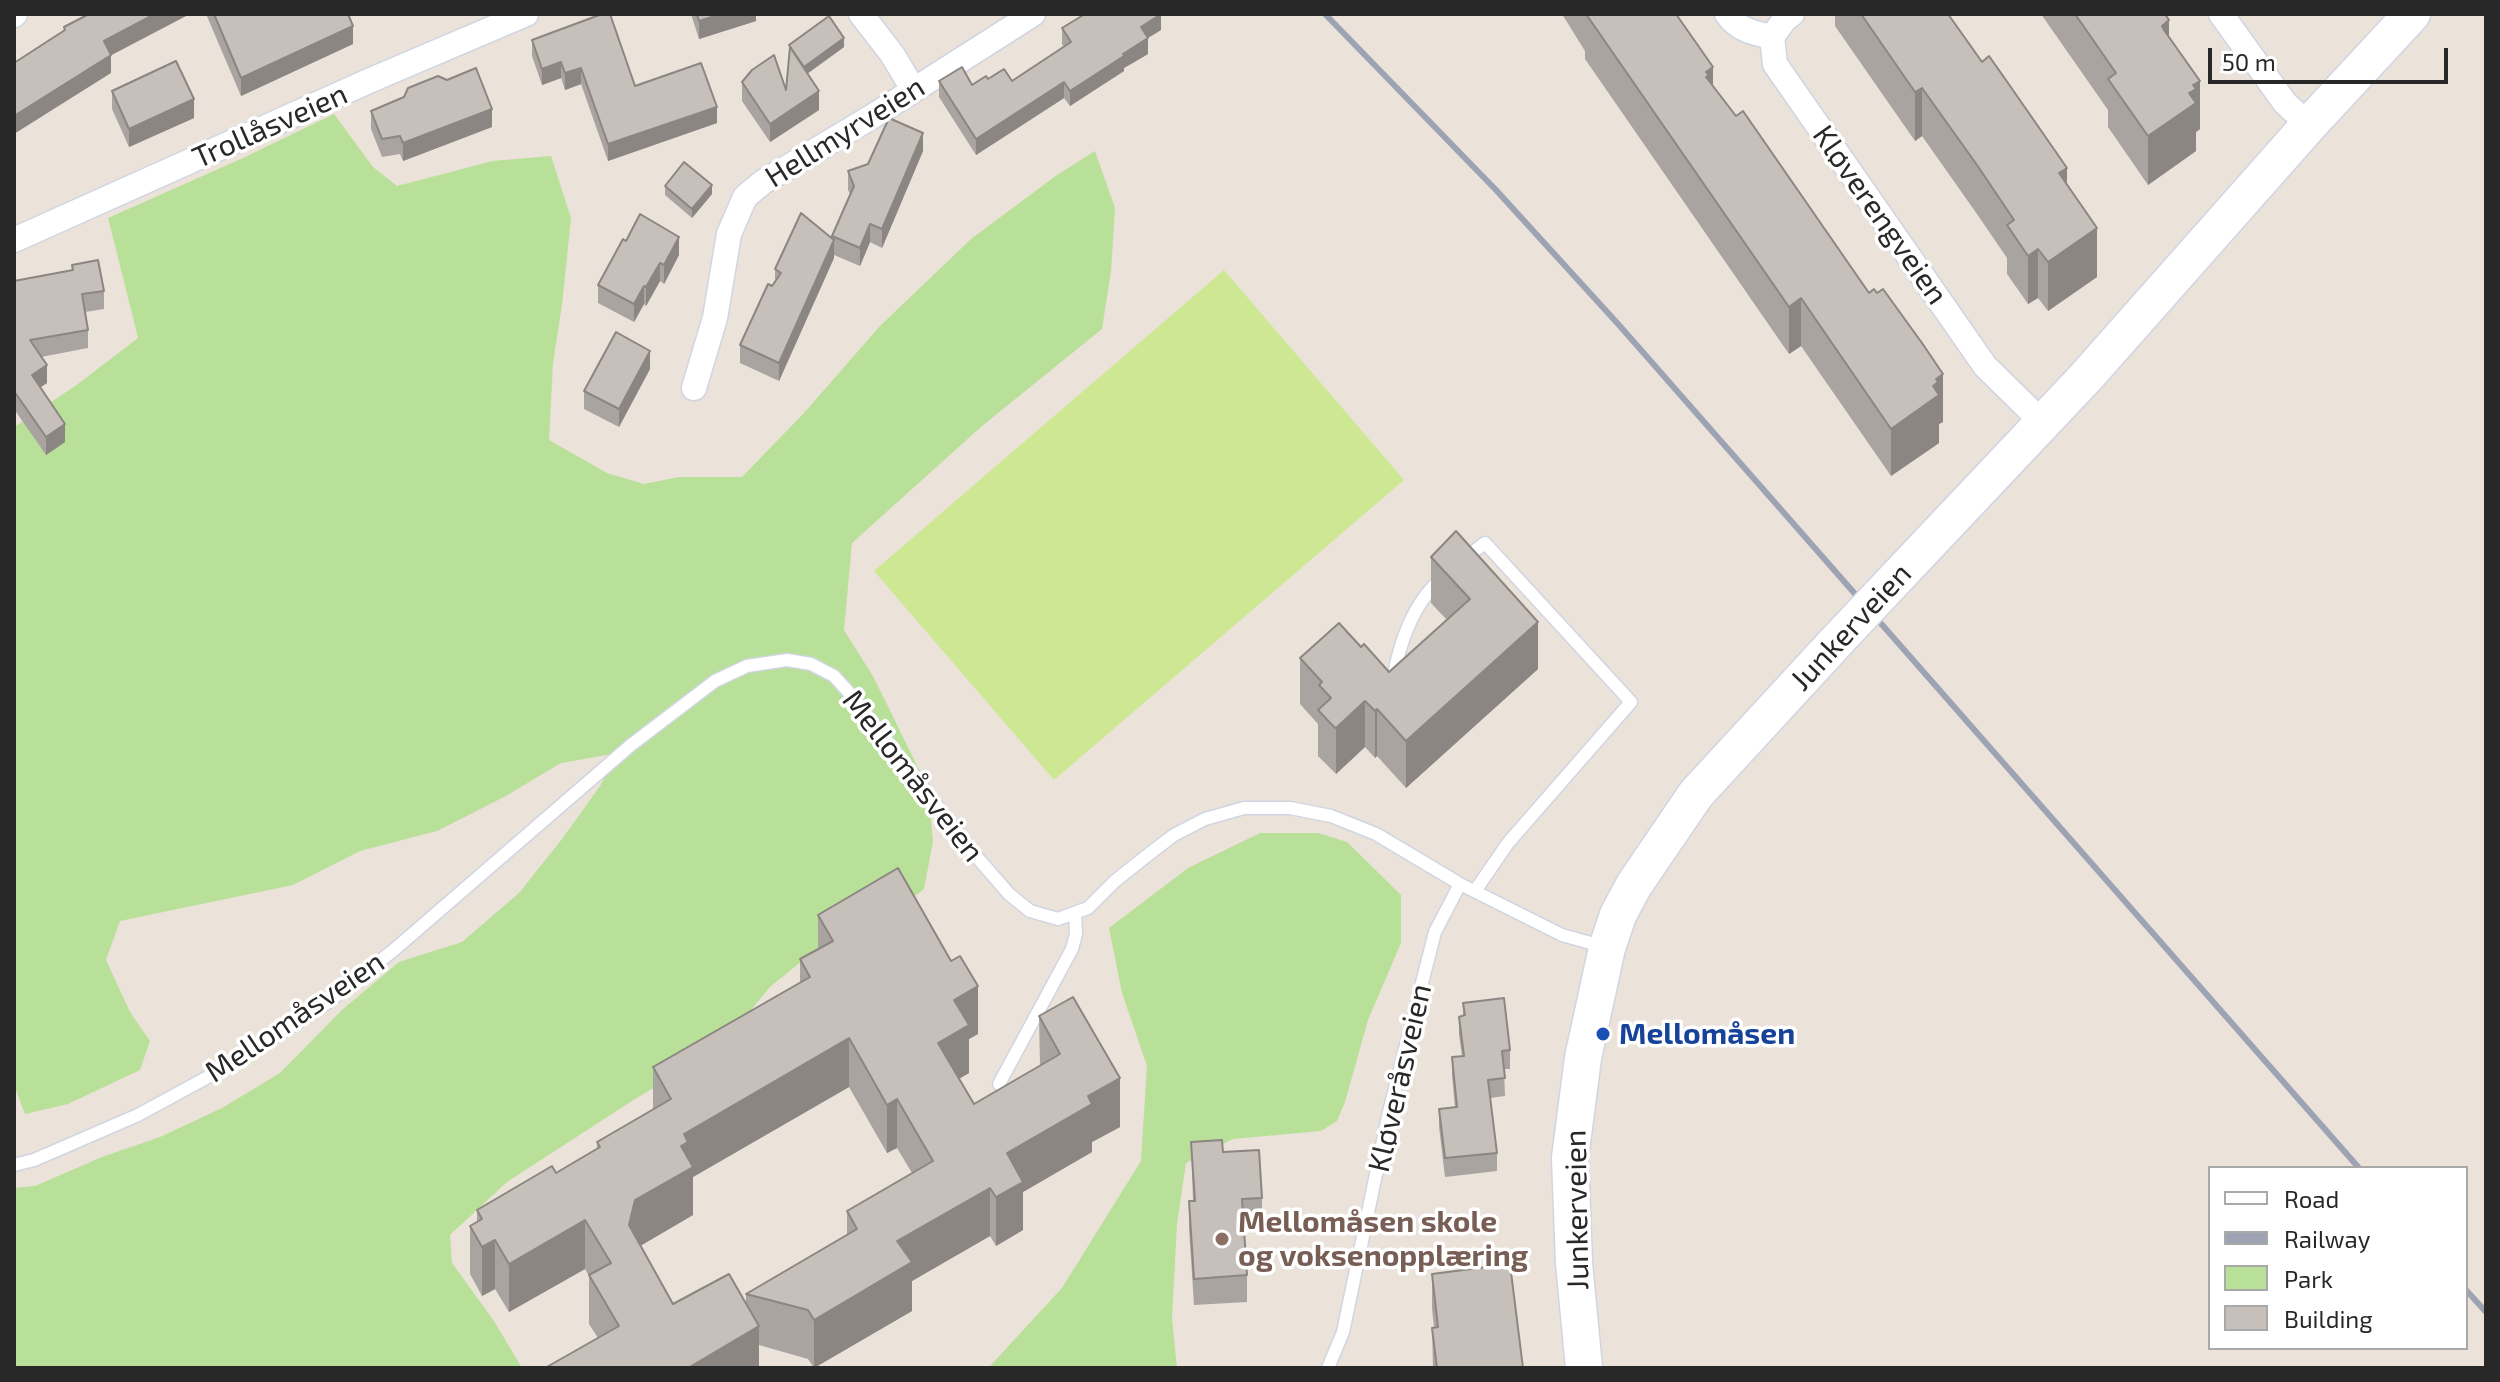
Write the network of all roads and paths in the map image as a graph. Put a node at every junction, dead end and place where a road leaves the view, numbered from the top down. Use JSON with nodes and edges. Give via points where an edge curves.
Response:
{"nodes":[{"id":1,"x":526,"y":14,"type":"edge"},
{"id":2,"x":861,"y":14,"type":"edge"},
{"id":3,"x":1033,"y":14,"type":"edge"},
{"id":4,"x":1727,"y":14,"type":"edge"},
{"id":5,"x":1792,"y":14,"type":"edge"},
{"id":6,"x":2221,"y":14,"type":"edge"},
{"id":7,"x":2412,"y":14,"type":"edge"},
{"id":8,"x":1772,"y":37,"type":"junction"},
{"id":9,"x":913,"y":89,"type":"junction"},
{"id":10,"x":2309,"y":125,"type":"junction"},
{"id":11,"x":14,"y":240,"type":"edge"},
{"id":12,"x":694,"y":388,"type":"dead end"},
{"id":13,"x":2042,"y":422,"type":"junction"},
{"id":14,"x":1390,"y":694,"type":"edge"},
{"id":15,"x":1460,"y":884,"type":"junction"},
{"id":16,"x":1475,"y":891,"type":"junction"},
{"id":17,"x":1075,"y":913,"type":"junction"},
{"id":18,"x":1607,"y":948,"type":"junction"},
{"id":19,"x":999,"y":1084,"type":"dead end"},
{"id":20,"x":14,"y":1165,"type":"edge"},
{"id":21,"x":1328,"y":1368,"type":"edge"},
{"id":22,"x":1584,"y":1368,"type":"edge"}],
"edges":[{"from":1,"to":11,"type":"street","name":"Trollåsveien"},
{"from":2,"to":9,"type":"street"},
{"from":3,"to":9,"type":"street","name":"Hellmyrveien"},
{"from":4,"to":8,"type":"street","via":[[1747,31]]},
{"from":5,"to":8,"type":"street"},
{"from":6,"to":10,"type":"street","via":[[2285,103]]},
{"from":7,"to":10,"type":"street","name":"Junkerveien"},
{"from":8,"to":13,"type":"street","name":"Kløverengveien","via":[[1775,64],[1985,366]]},
{"from":9,"to":12,"type":"street","name":"Hellmyrveien","via":[[745,197],[729,234],[715,318]]},
{"from":10,"to":13,"type":"street","name":"Junkerveien"},
{"from":13,"to":18,"type":"street","name":"Junkerveien","bridge":true,"via":[[1696,794],[1634,885]]},
{"from":14,"to":16,"type":"lane","via":[[1416,608],[1436,583],[1485,543],[1631,702],[1508,843]]},
{"from":15,"to":16,"type":"lane"},
{"from":15,"to":17,"type":"lane","via":[[1376,834],[1331,816],[1290,808],[1244,808],[1174,835],[1088,908]]},
{"from":15,"to":21,"type":"lane","name":"Kløveråsveien","via":[[1435,932],[1389,1112],[1343,1332]]},
{"from":16,"to":18,"type":"lane","via":[[1562,935]]},
{"from":17,"to":19,"type":"lane","via":[[1072,949]]},
{"from":17,"to":20,"type":"lane","name":"Mellomåsveien","via":[[1058,919],[1030,911],[1009,894],[834,676],[787,660],[747,666],[715,681],[631,745],[327,1003],[241,1059],[138,1115]]},
{"from":18,"to":22,"type":"street","name":"Junkerveien","via":[[1583,1058],[1570,1158]]}]}
